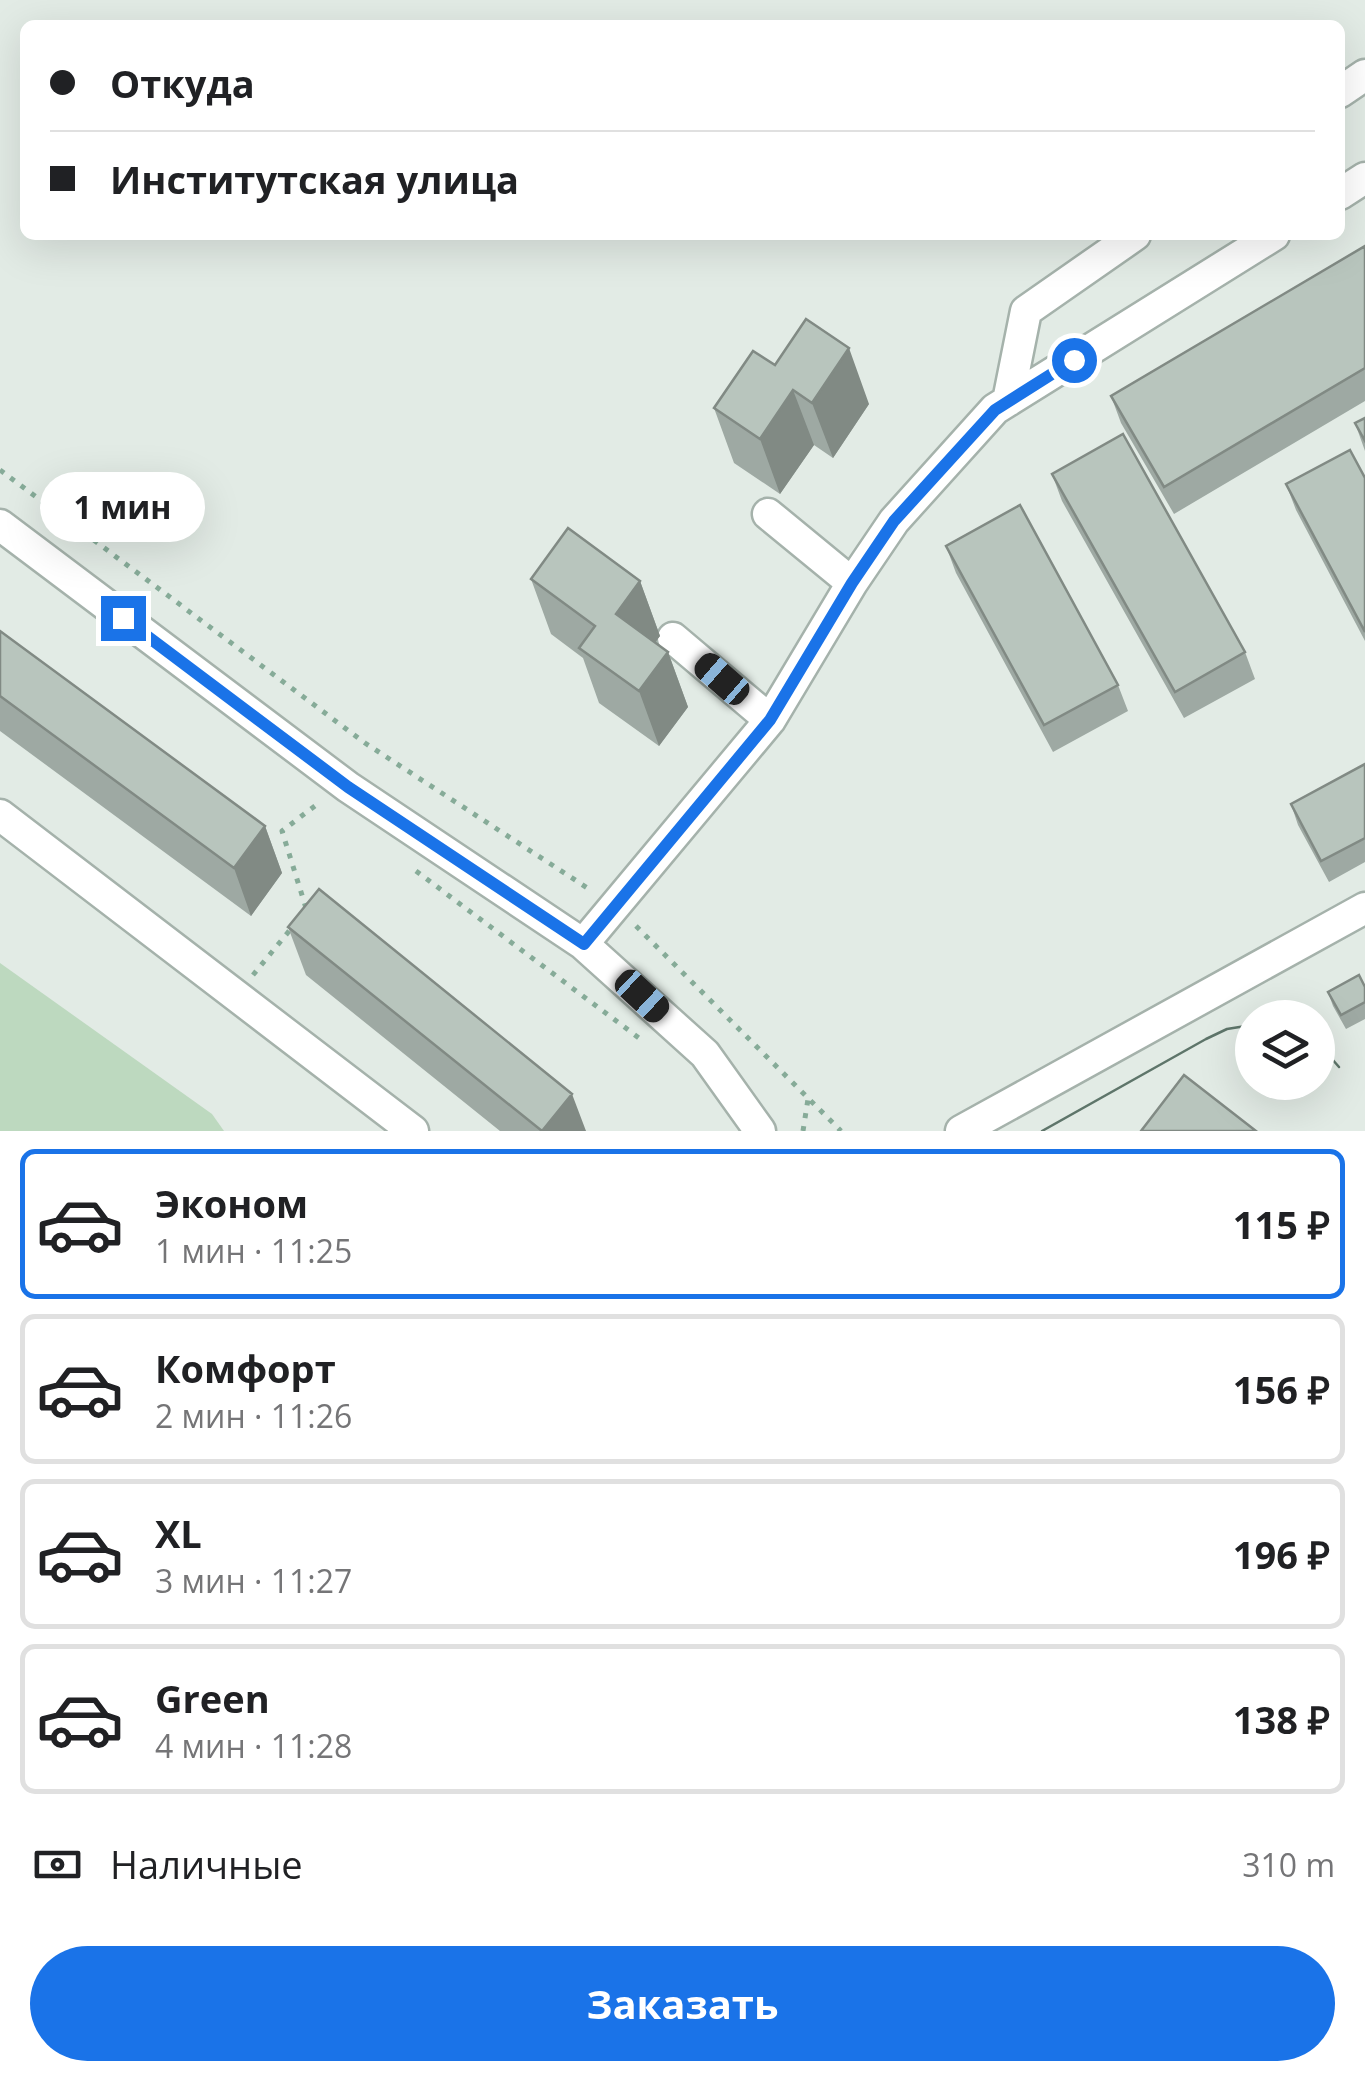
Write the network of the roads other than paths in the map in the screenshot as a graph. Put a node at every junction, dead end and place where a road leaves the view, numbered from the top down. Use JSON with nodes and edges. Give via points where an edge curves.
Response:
{"nodes":[{"id":1,"x":1128,"y":240,"type":"edge"},
{"id":2,"x":1266,"y":240,"type":"edge"},
{"id":3,"x":1008,"y":401,"type":"junction"},
{"id":4,"x":768,"y":514,"type":"dead end"},
{"id":5,"x":0,"y":525,"type":"edge"},
{"id":6,"x":852,"y":583,"type":"junction"},
{"id":7,"x":673,"y":638,"type":"dead end"},
{"id":8,"x":770,"y":720,"type":"junction"},
{"id":9,"x":0,"y":816,"type":"edge"},
{"id":10,"x":1365,"y":908,"type":"edge"},
{"id":11,"x":584,"y":944,"type":"junction"},
{"id":12,"x":413,"y":1131,"type":"edge"},
{"id":13,"x":760,"y":1131,"type":"edge"},
{"id":14,"x":961,"y":1131,"type":"edge"}],
"edges":[{"from":1,"to":3,"type":"street","via":[[1026,311]]},
{"from":2,"to":3,"type":"street"},
{"from":3,"to":6,"type":"street","via":[[894,521]]},
{"from":4,"to":6,"type":"street"},
{"from":5,"to":11,"type":"street","via":[[338,780]]},
{"from":6,"to":8,"type":"street"},
{"from":7,"to":8,"type":"street"},
{"from":8,"to":11,"type":"street"},
{"from":9,"to":12,"type":"street"},
{"from":10,"to":14,"type":"street"},
{"from":11,"to":13,"type":"street","via":[[705,1054]]}]}
